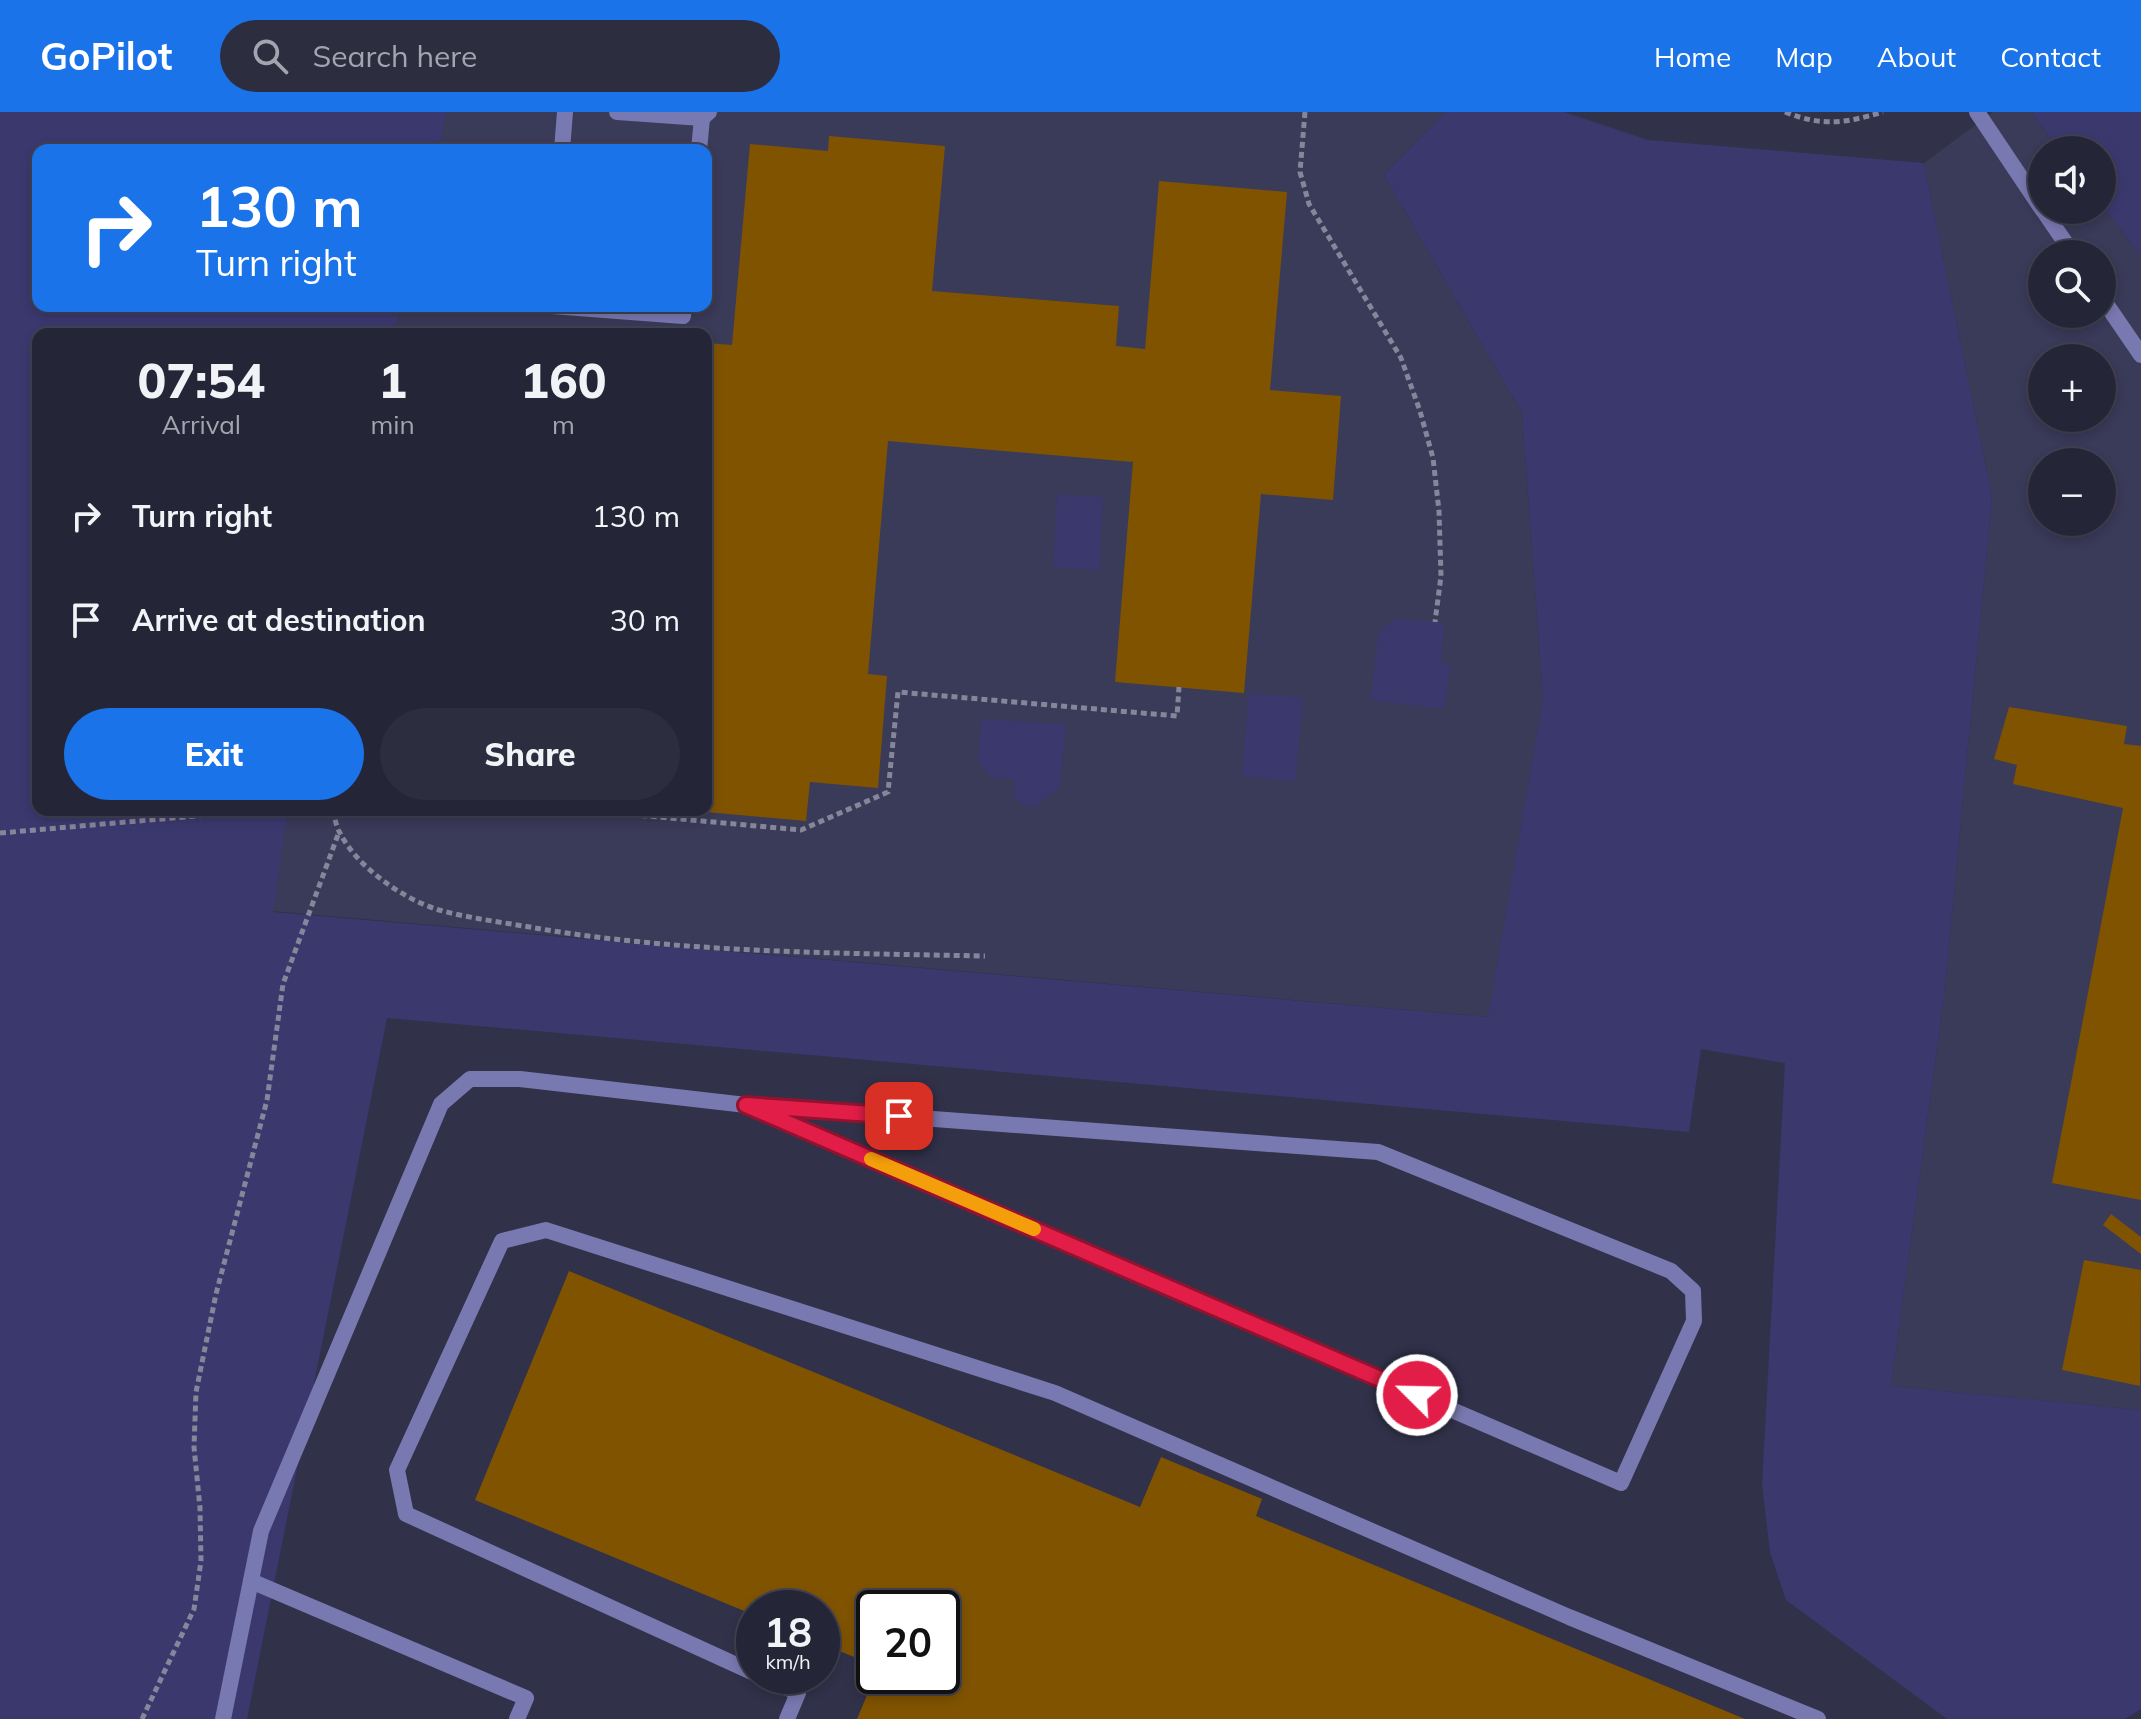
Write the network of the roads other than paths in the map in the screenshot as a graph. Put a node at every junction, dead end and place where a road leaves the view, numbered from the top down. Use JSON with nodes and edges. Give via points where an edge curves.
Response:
{"nodes":[{"id":1,"x":565,"y":112,"type":"edge"},
{"id":2,"x":617,"y":112,"type":"edge"},
{"id":3,"x":1977,"y":112,"type":"edge"},
{"id":4,"x":706,"y":115,"type":"edge"},
{"id":5,"x":562,"y":144,"type":"edge"},
{"id":6,"x":700,"y":144,"type":"edge"},
{"id":7,"x":2028,"y":188,"type":"edge"},
{"id":8,"x":631,"y":312,"type":"edge"},
{"id":9,"x":683,"y":312,"type":"edge"},
{"id":10,"x":2116,"y":318,"type":"edge"},
{"id":11,"x":2141,"y":355,"type":"edge"},
{"id":12,"x":746,"y":1105,"type":"junction"},
{"id":13,"x":251,"y":1581,"type":"junction"},
{"id":14,"x":736,"y":1665,"type":"edge"},
{"id":15,"x":798,"y":1694,"type":"edge"},
{"id":16,"x":223,"y":1719,"type":"edge"},
{"id":17,"x":517,"y":1719,"type":"edge"},
{"id":18,"x":787,"y":1719,"type":"edge"},
{"id":19,"x":1818,"y":1719,"type":"edge"}],
"edges":[{"from":1,"to":5,"type":"lane"},
{"from":2,"to":4,"type":"lane"},
{"from":3,"to":7,"type":"lane"},
{"from":4,"to":6,"type":"lane"},
{"from":8,"to":9,"type":"lane"},
{"from":10,"to":11,"type":"lane"},
{"from":12,"to":12,"type":"lane","via":[[1621,1483],[1694,1321],[1693,1291],[1671,1271],[1378,1152]]},
{"from":12,"to":13,"type":"lane","via":[[520,1079],[470,1079],[441,1104],[261,1531]]},
{"from":13,"to":16,"type":"lane"},
{"from":13,"to":17,"type":"lane","via":[[526,1698]]},
{"from":14,"to":19,"type":"lane","via":[[406,1514],[397,1470],[502,1241],[546,1230],[1055,1393],[1569,1617]]},
{"from":15,"to":18,"type":"lane"}]}
